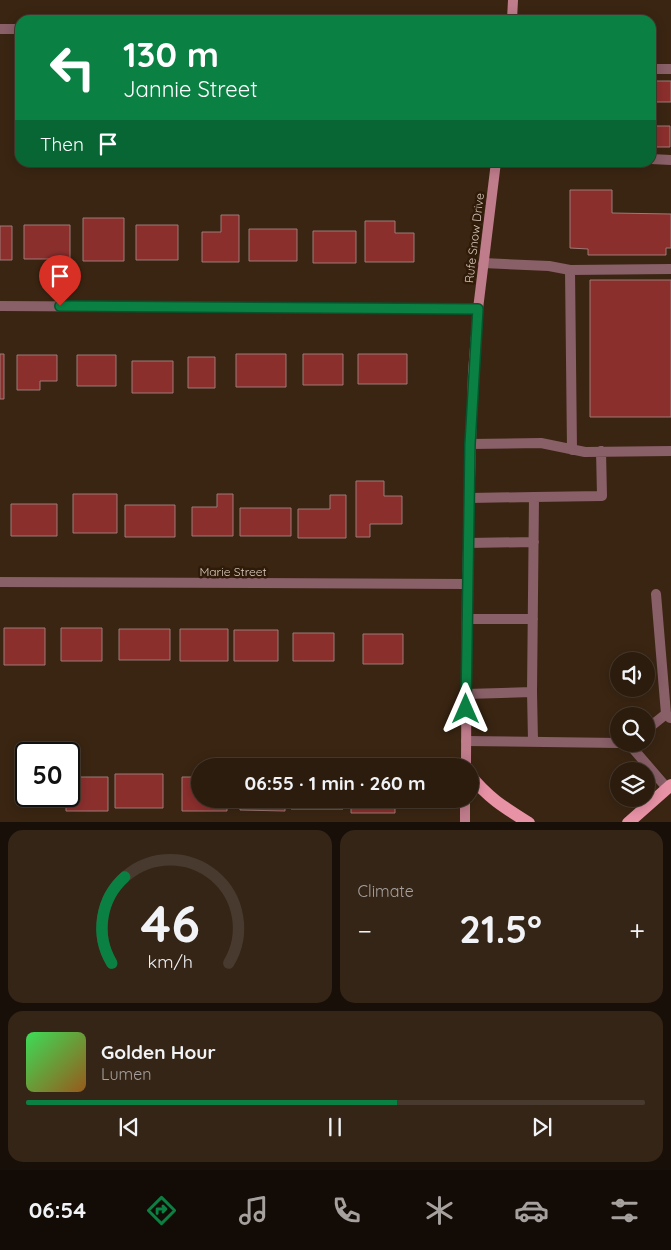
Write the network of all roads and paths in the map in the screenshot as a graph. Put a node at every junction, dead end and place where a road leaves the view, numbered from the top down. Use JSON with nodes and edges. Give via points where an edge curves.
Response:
{"nodes":[{"id":1,"x":513,"y":0,"type":"edge"},
{"id":2,"x":512,"y":15,"type":"edge"},
{"id":3,"x":0,"y":29,"type":"edge"},
{"id":4,"x":15,"y":29,"type":"edge"},
{"id":5,"x":656,"y":69,"type":"edge"},
{"id":6,"x":671,"y":70,"type":"edge"},
{"id":7,"x":656,"y":159,"type":"edge"},
{"id":8,"x":671,"y":160,"type":"edge"},
{"id":9,"x":495,"y":167,"type":"edge"},
{"id":10,"x":483,"y":263,"type":"junction"},
{"id":11,"x":671,"y":269,"type":"edge"},
{"id":12,"x":570,"y":270,"type":"junction"},
{"id":13,"x":0,"y":306,"type":"edge"},
{"id":14,"x":478,"y":309,"type":"junction"},
{"id":15,"x":470,"y":444,"type":"junction"},
{"id":16,"x":572,"y":450,"type":"junction"},
{"id":17,"x":671,"y":451,"type":"edge"},
{"id":18,"x":601,"y":452,"type":"junction"},
{"id":19,"x":534,"y":497,"type":"junction"},
{"id":20,"x":469,"y":498,"type":"junction"},
{"id":21,"x":534,"y":542,"type":"junction"},
{"id":22,"x":468,"y":543,"type":"junction"},
{"id":23,"x":0,"y":582,"type":"edge"},
{"id":24,"x":467,"y":584,"type":"junction"},
{"id":25,"x":656,"y":594,"type":"dead end"},
{"id":26,"x":466,"y":619,"type":"junction"},
{"id":27,"x":533,"y":619,"type":"junction"},
{"id":28,"x":532,"y":692,"type":"junction"},
{"id":29,"x":466,"y":694,"type":"junction"},
{"id":30,"x":668,"y":716,"type":"edge"},
{"id":31,"x":655,"y":724,"type":"edge"},
{"id":32,"x":466,"y":741,"type":"junction"},
{"id":33,"x":533,"y":741,"type":"junction"},
{"id":34,"x":610,"y":743,"type":"edge"},
{"id":35,"x":637,"y":752,"type":"edge"},
{"id":36,"x":466,"y":758,"type":"edge"},
{"id":37,"x":669,"y":786,"type":"edge"},
{"id":38,"x":479,"y":787,"type":"edge"},
{"id":39,"x":466,"y":808,"type":"edge"},
{"id":40,"x":465,"y":822,"type":"edge"},
{"id":41,"x":529,"y":822,"type":"edge"},
{"id":42,"x":628,"y":822,"type":"edge"}],
"edges":[{"from":1,"to":2,"type":"main road"},
{"from":3,"to":4,"type":"street"},
{"from":5,"to":6,"type":"street"},
{"from":7,"to":8,"type":"street"},
{"from":9,"to":10,"type":"main road","name":"Rufe Snow Drive"},
{"from":10,"to":12,"type":"street"},
{"from":10,"to":14,"type":"main road","name":"Rufe Snow Drive"},
{"from":11,"to":12,"type":"street"},
{"from":12,"to":16,"type":"street"},
{"from":13,"to":14,"type":"street"},
{"from":14,"to":15,"type":"main road","name":"Rufe Snow Drive"},
{"from":15,"to":16,"type":"street","via":[[541,443]]},
{"from":15,"to":20,"type":"main road","name":"Rufe Snow Drive"},
{"from":16,"to":18,"type":"street"},
{"from":17,"to":18,"type":"street"},
{"from":18,"to":19,"type":"street","via":[[602,496]]},
{"from":19,"to":20,"type":"street"},
{"from":19,"to":21,"type":"street"},
{"from":20,"to":22,"type":"main road","name":"Rufe Snow Drive"},
{"from":21,"to":22,"type":"street"},
{"from":21,"to":27,"type":"street"},
{"from":22,"to":24,"type":"main road","name":"Rufe Snow Drive"},
{"from":23,"to":24,"type":"street","name":"Marie Street"},
{"from":24,"to":26,"type":"main road","name":"Rufe Snow Drive"},
{"from":25,"to":30,"type":"street"},
{"from":26,"to":27,"type":"street"},
{"from":26,"to":29,"type":"main road","name":"Rufe Snow Drive"},
{"from":27,"to":28,"type":"street"},
{"from":28,"to":29,"type":"street"},
{"from":28,"to":33,"type":"street"},
{"from":29,"to":32,"type":"main road","name":"Rufe Snow Drive"},
{"from":30,"to":31,"type":"street"},
{"from":32,"to":33,"type":"street"},
{"from":32,"to":36,"type":"main road","name":"Rufe Snow Drive"},
{"from":33,"to":34,"type":"street"},
{"from":35,"to":37,"type":"street"},
{"from":37,"to":42,"type":"main road"},
{"from":38,"to":41,"type":"main road","via":[[509,811]]},
{"from":39,"to":40,"type":"main road"}]}
